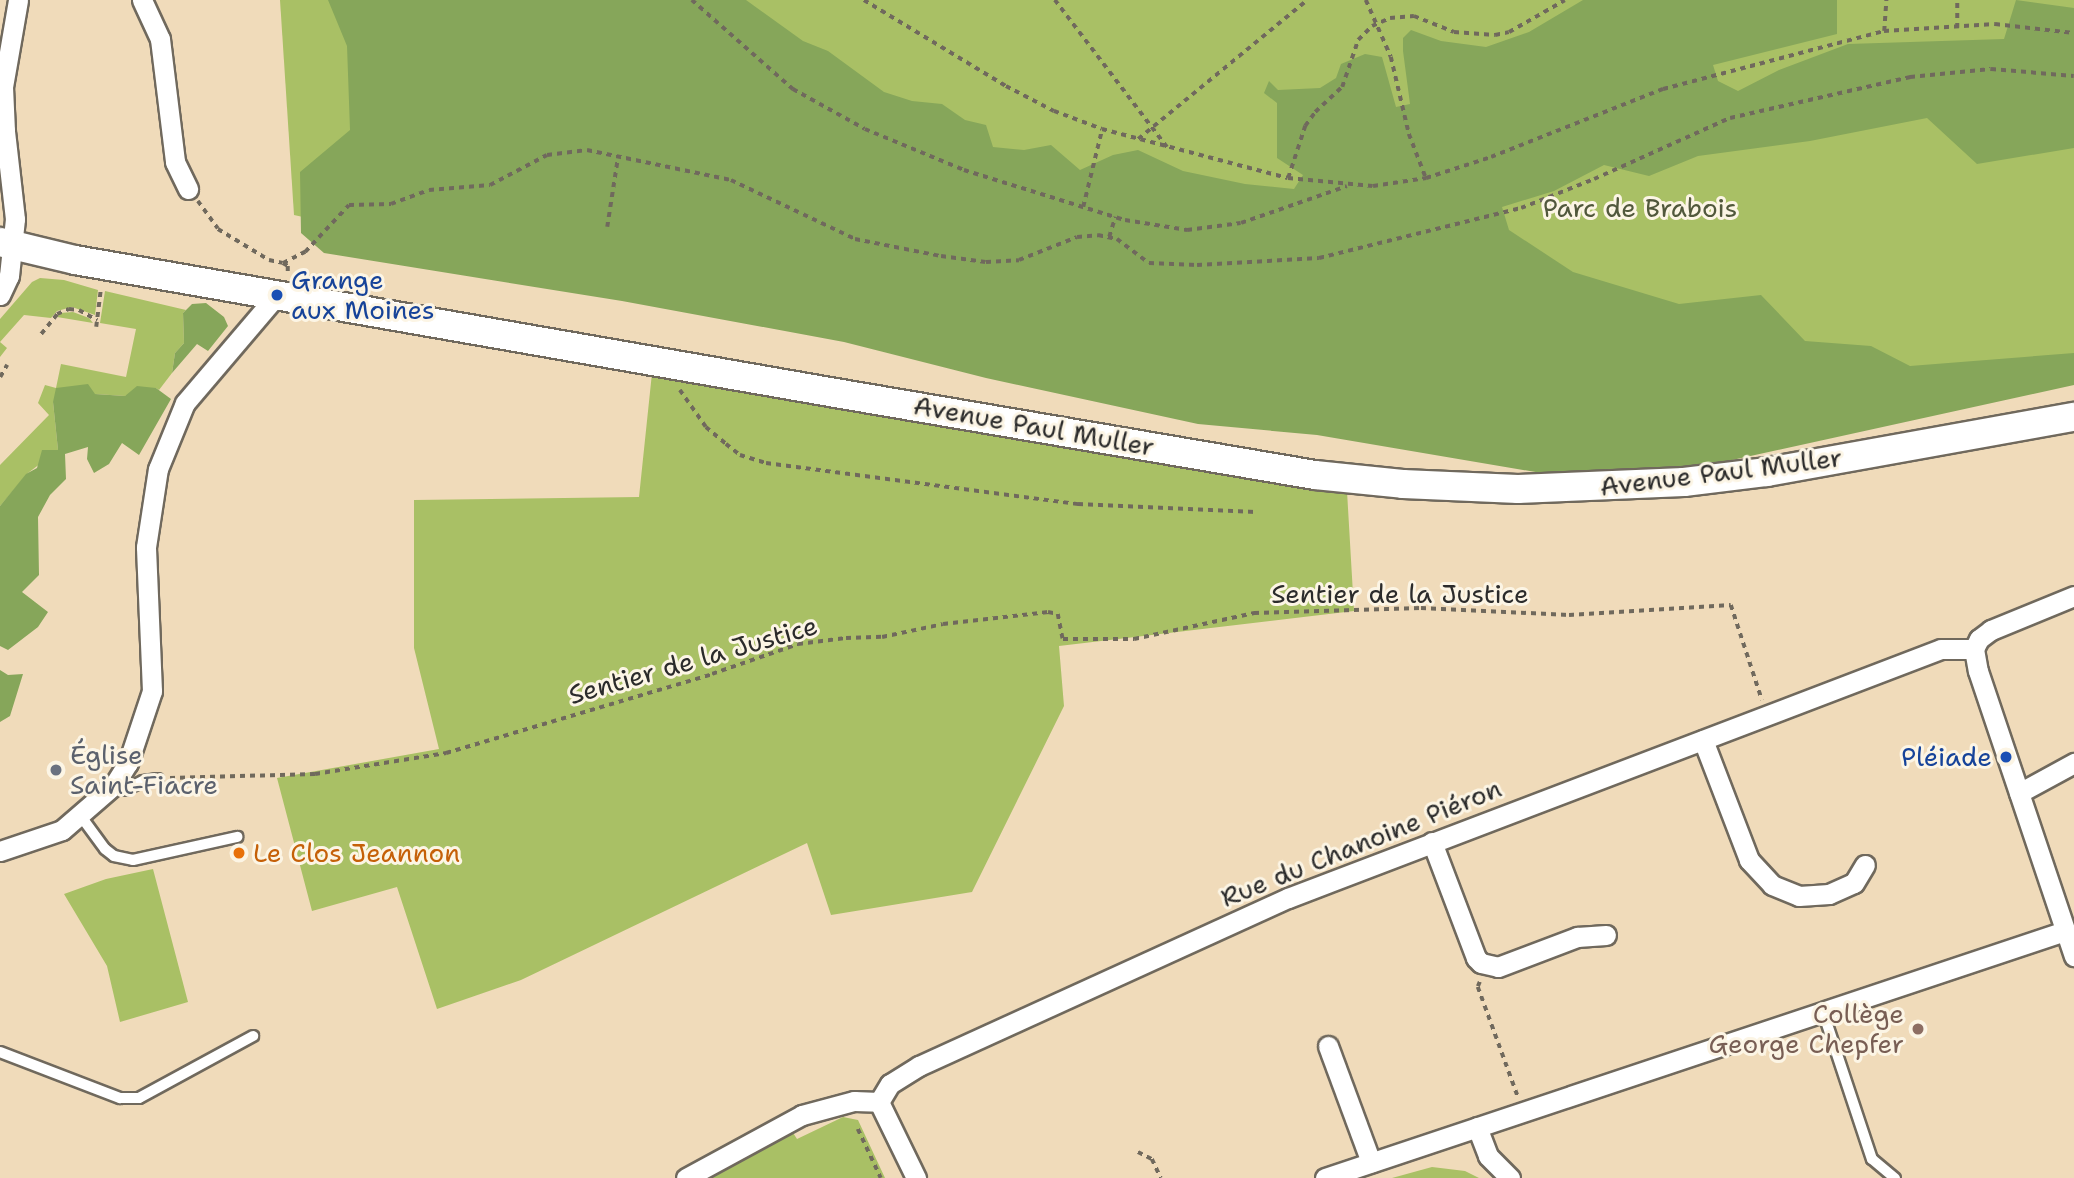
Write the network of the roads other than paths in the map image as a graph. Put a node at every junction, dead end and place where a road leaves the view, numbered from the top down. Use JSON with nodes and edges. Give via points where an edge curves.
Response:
{"nodes":[{"id":1,"x":18,"y":0,"type":"edge"},
{"id":2,"x":142,"y":0,"type":"edge"},
{"id":3,"x":2,"y":86,"type":"edge"},
{"id":4,"x":188,"y":189,"type":"road end"},
{"id":5,"x":7,"y":244,"type":"edge"},
{"id":6,"x":282,"y":287,"type":"junction"},
{"id":7,"x":0,"y":295,"type":"edge"},
{"id":8,"x":2074,"y":417,"type":"edge"},
{"id":9,"x":2074,"y":596,"type":"edge"},
{"id":10,"x":1974,"y":649,"type":"junction"},
{"id":11,"x":1703,"y":740,"type":"junction"},
{"id":12,"x":2074,"y":763,"type":"edge"},
{"id":13,"x":158,"y":779,"type":"road end"},
{"id":14,"x":114,"y":785,"type":"junction"},
{"id":15,"x":2019,"y":793,"type":"junction"},
{"id":16,"x":79,"y":815,"type":"junction"},
{"id":17,"x":236,"y":837,"type":"dead end"},
{"id":18,"x":1432,"y":842,"type":"junction"},
{"id":19,"x":0,"y":851,"type":"edge"},
{"id":20,"x":1865,"y":865,"type":"dead end"},
{"id":21,"x":2066,"y":921,"type":"edge"},
{"id":22,"x":1606,"y":935,"type":"dead end"},
{"id":23,"x":2074,"y":956,"type":"edge"},
{"id":24,"x":1823,"y":1012,"type":"junction"},
{"id":25,"x":253,"y":1036,"type":"dead end"},
{"id":26,"x":1328,"y":1046,"type":"dead end"},
{"id":27,"x":0,"y":1052,"type":"edge"},
{"id":28,"x":879,"y":1102,"type":"junction"},
{"id":29,"x":1477,"y":1127,"type":"junction"},
{"id":30,"x":1371,"y":1162,"type":"junction"},
{"id":31,"x":686,"y":1178,"type":"edge"},
{"id":32,"x":916,"y":1178,"type":"edge"},
{"id":33,"x":1325,"y":1178,"type":"edge"},
{"id":34,"x":1510,"y":1178,"type":"edge"},
{"id":35,"x":1895,"y":1178,"type":"edge"}],
"edges":[{"from":1,"to":3,"type":"street"},
{"from":2,"to":4,"type":"street","via":[[160,38],[174,162]]},
{"from":3,"to":5,"type":"street","via":[[15,219]]},
{"from":5,"to":6,"type":"main road","name":"Avenue Paul Muller","via":[[104,265]]},
{"from":5,"to":7,"type":"street","via":[[9,276]]},
{"from":6,"to":8,"type":"main road","name":"Avenue Paul Muller","via":[[666,363],[1315,475],[1404,484],[1613,487],[1768,472]]},
{"from":6,"to":14,"type":"street","via":[[185,402],[158,470],[146,547],[152,691],[133,750]]},
{"from":9,"to":10,"type":"street","via":[[1990,630]]},
{"from":10,"to":11,"type":"street","name":"Rue du Chanoine Piéron","via":[[1941,649]]},
{"from":10,"to":15,"type":"street"},
{"from":11,"to":18,"type":"street","name":"Rue du Chanoine Piéron"},
{"from":11,"to":20,"type":"street","via":[[1749,860],[1772,885],[1800,896],[1829,894],[1854,883]]},
{"from":12,"to":15,"type":"street"},
{"from":13,"to":14,"type":"lane","via":[[125,790]]},
{"from":14,"to":16,"type":"street"},
{"from":15,"to":21,"type":"street"},
{"from":16,"to":17,"type":"lane","via":[[105,849],[133,860]]},
{"from":16,"to":19,"type":"street","via":[[51,835]]},
{"from":18,"to":22,"type":"street","via":[[1476,958],[1487,966],[1498,967],[1577,937]]},
{"from":18,"to":28,"type":"street","name":"Rue du Chanoine Piéron","via":[[1247,915],[919,1066],[890,1084]]},
{"from":21,"to":23,"type":"street"},
{"from":21,"to":24,"type":"street"},
{"from":24,"to":29,"type":"street"},
{"from":24,"to":35,"type":"lane","via":[[1872,1159]]},
{"from":25,"to":27,"type":"lane","via":[[139,1098],[120,1098]]},
{"from":26,"to":30,"type":"street"},
{"from":28,"to":31,"type":"street","via":[[854,1101],[802,1115]]},
{"from":28,"to":32,"type":"street"},
{"from":29,"to":30,"type":"street"},
{"from":29,"to":34,"type":"street","via":[[1488,1156]]},
{"from":30,"to":33,"type":"street"}]}
